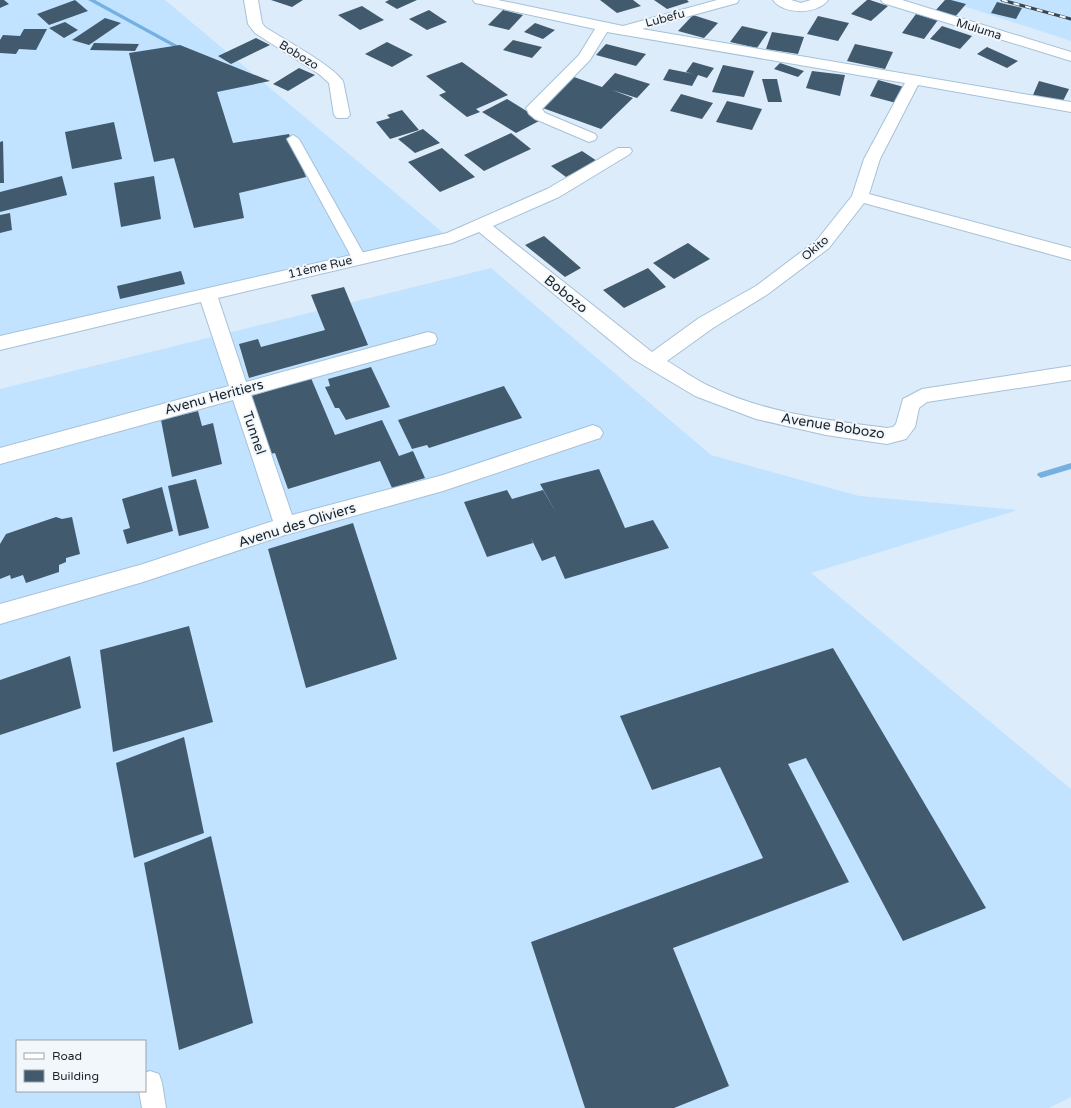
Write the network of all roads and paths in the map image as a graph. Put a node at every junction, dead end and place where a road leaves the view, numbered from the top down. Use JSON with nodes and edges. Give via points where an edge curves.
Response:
{"nodes":[{"id":1,"x":251,"y":0,"type":"edge"},
{"id":2,"x":480,"y":0,"type":"edge"},
{"id":3,"x":732,"y":0,"type":"edge"},
{"id":4,"x":780,"y":0,"type":"edge"},
{"id":5,"x":820,"y":0,"type":"edge"},
{"id":6,"x":888,"y":0,"type":"edge"},
{"id":7,"x":602,"y":27,"type":"junction"},
{"id":8,"x":621,"y":30,"type":"junction"},
{"id":9,"x":1071,"y":57,"type":"edge"},
{"id":10,"x":914,"y":79,"type":"junction"},
{"id":11,"x":1071,"y":106,"type":"edge"},
{"id":12,"x":342,"y":115,"type":"dead end"},
{"id":13,"x":589,"y":137,"type":"dead end"},
{"id":14,"x":293,"y":139,"type":"dead end"},
{"id":15,"x":624,"y":151,"type":"dead end"},
{"id":16,"x":860,"y":197,"type":"junction"},
{"id":17,"x":481,"y":225,"type":"junction"},
{"id":18,"x":1071,"y":254,"type":"edge"},
{"id":19,"x":359,"y":258,"type":"junction"},
{"id":20,"x":207,"y":294,"type":"junction"},
{"id":21,"x":428,"y":339,"type":"dead end"},
{"id":22,"x":0,"y":343,"type":"edge"},
{"id":23,"x":652,"y":362,"type":"junction"},
{"id":24,"x":1071,"y":373,"type":"edge"},
{"id":25,"x":239,"y":389,"type":"junction"},
{"id":26,"x":593,"y":433,"type":"dead end"},
{"id":27,"x":0,"y":456,"type":"edge"},
{"id":28,"x":285,"y":526,"type":"junction"},
{"id":29,"x":0,"y":614,"type":"edge"},
{"id":30,"x":150,"y":1084,"type":"dead end"},
{"id":31,"x":154,"y":1108,"type":"edge"}],
"edges":[{"from":1,"to":12,"type":"street","name":"Bobozo","via":[[255,24],[260,30],[324,70],[336,82]]},
{"from":2,"to":7,"type":"street"},
{"from":3,"to":8,"type":"street","name":"Lubefu"},
{"from":4,"to":5,"type":"street","via":[[800,8],[809,7]]},
{"from":6,"to":9,"type":"street","name":"Muluma"},
{"from":7,"to":8,"type":"street"},
{"from":7,"to":13,"type":"street","via":[[585,57],[534,108],[540,116]]},
{"from":8,"to":10,"type":"street"},
{"from":10,"to":11,"type":"street"},
{"from":10,"to":16,"type":"street","name":"Okito","via":[[872,159]]},
{"from":14,"to":19,"type":"lane"},
{"from":15,"to":17,"type":"street","name":"11ème Rue","via":[[553,193]]},
{"from":16,"to":18,"type":"street"},
{"from":16,"to":23,"type":"street","name":"Okito","via":[[823,244],[762,290],[706,323]]},
{"from":17,"to":19,"type":"street","name":"11ème Rue","via":[[452,237]]},
{"from":17,"to":23,"type":"street","name":"Bobozo"},
{"from":19,"to":20,"type":"street","name":"11ème Rue"},
{"from":20,"to":22,"type":"street","name":"11ème Rue"},
{"from":20,"to":25,"type":"street","name":"Tunnel"},
{"from":21,"to":25,"type":"street","name":"Avenu Heritiers"},
{"from":23,"to":24,"type":"street","name":"Avenue Bobozo","via":[[702,390],[756,412],[826,427],[887,436],[899,434],[905,427],[910,404],[922,396]]},
{"from":25,"to":27,"type":"street","name":"Avenu Heritiers"},
{"from":25,"to":28,"type":"street","name":"Tunnel"},
{"from":26,"to":28,"type":"street","name":"Avenu des Oliviers","via":[[443,482]]},
{"from":28,"to":29,"type":"street","name":"Avenu des Oliviers","via":[[143,573]]},
{"from":30,"to":31,"type":"lane"}]}
